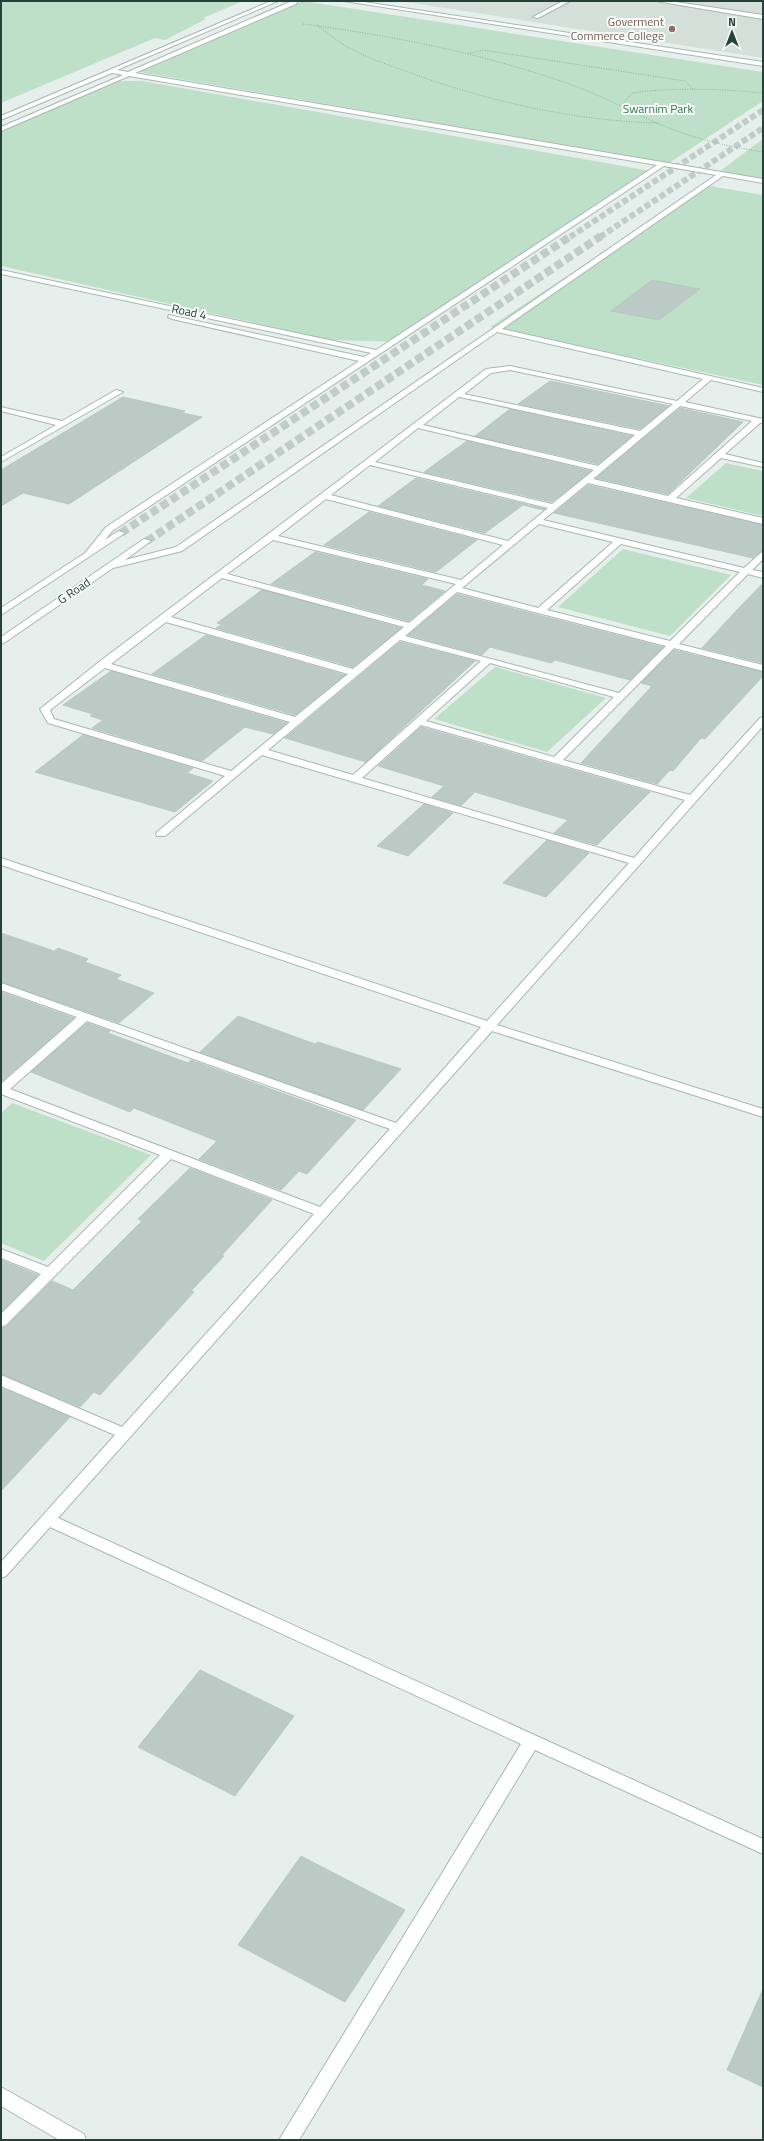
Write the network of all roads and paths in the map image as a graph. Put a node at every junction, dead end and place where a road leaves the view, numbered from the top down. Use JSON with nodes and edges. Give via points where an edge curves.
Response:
{"nodes":[{"id":1,"x":275,"y":1,"type":"edge"},
{"id":2,"x":295,"y":1,"type":"edge"},
{"id":3,"x":347,"y":1,"type":"edge"},
{"id":4,"x":567,"y":1,"type":"edge"},
{"id":5,"x":658,"y":1,"type":"edge"},
{"id":6,"x":763,"y":16,"type":"edge"},
{"id":7,"x":536,"y":17,"type":"dead end"},
{"id":8,"x":259,"y":18,"type":"junction"},
{"id":9,"x":317,"y":25,"type":"junction"},
{"id":10,"x":467,"y":54,"type":"junction"},
{"id":11,"x":763,"y":64,"type":"edge"},
{"id":12,"x":111,"y":71,"type":"junction"},
{"id":13,"x":130,"y":74,"type":"junction"},
{"id":14,"x":693,"y":88,"type":"junction"},
{"id":15,"x":763,"y":93,"type":"edge"},
{"id":16,"x":621,"y":106,"type":"junction"},
{"id":17,"x":1,"y":118,"type":"edge"},
{"id":18,"x":659,"y":123,"type":"junction"},
{"id":19,"x":1,"y":129,"type":"edge"},
{"id":20,"x":763,"y":152,"type":"edge"},
{"id":21,"x":663,"y":164,"type":"junction"},
{"id":22,"x":722,"y":174,"type":"junction"},
{"id":23,"x":763,"y":181,"type":"edge"},
{"id":24,"x":1,"y":272,"type":"edge"},
{"id":25,"x":1,"y":280,"type":"edge"},
{"id":26,"x":133,"y":308,"type":"dead end"},
{"id":27,"x":164,"y":315,"type":"dead end"},
{"id":28,"x":496,"y":330,"type":"junction"},
{"id":29,"x":377,"y":352,"type":"junction"},
{"id":30,"x":366,"y":360,"type":"junction"},
{"id":31,"x":709,"y":378,"type":"junction"},
{"id":32,"x":763,"y":390,"type":"edge"},
{"id":33,"x":119,"y":392,"type":"dead end"},
{"id":34,"x":460,"y":395,"type":"junction"},
{"id":35,"x":678,"y":404,"type":"junction"},
{"id":36,"x":1,"y":409,"type":"edge"},
{"id":37,"x":761,"y":421,"type":"edge"},
{"id":38,"x":63,"y":424,"type":"junction"},
{"id":39,"x":418,"y":426,"type":"junction"},
{"id":40,"x":642,"y":434,"type":"junction"},
{"id":41,"x":719,"y":455,"type":"junction"},
{"id":42,"x":1,"y":460,"type":"edge"},
{"id":43,"x":370,"y":462,"type":"junction"},
{"id":44,"x":763,"y":465,"type":"edge"},
{"id":45,"x":600,"y":469,"type":"junction"},
{"id":46,"x":586,"y":480,"type":"junction"},
{"id":47,"x":325,"y":496,"type":"junction"},
{"id":48,"x":670,"y":499,"type":"junction"},
{"id":49,"x":554,"y":507,"type":"junction"},
{"id":50,"x":537,"y":521,"type":"junction"},
{"id":51,"x":763,"y":521,"type":"edge"},
{"id":52,"x":121,"y":533,"type":"tunnel mouth"},
{"id":53,"x":271,"y":537,"type":"junction"},
{"id":54,"x":619,"y":541,"type":"junction"},
{"id":55,"x":147,"y":542,"type":"tunnel mouth"},
{"id":56,"x":510,"y":544,"type":"junction"},
{"id":57,"x":763,"y":554,"type":"edge"},
{"id":58,"x":88,"y":555,"type":"junction"},
{"id":59,"x":112,"y":566,"type":"junction"},
{"id":60,"x":746,"y":571,"type":"junction"},
{"id":61,"x":220,"y":575,"type":"junction"},
{"id":62,"x":763,"y":575,"type":"edge"},
{"id":63,"x":459,"y":586,"type":"junction"},
{"id":64,"x":540,"y":611,"type":"junction"},
{"id":65,"x":1,"y":612,"type":"edge"},
{"id":66,"x":163,"y":618,"type":"junction"},
{"id":67,"x":411,"y":626,"type":"junction"},
{"id":68,"x":399,"y":636,"type":"junction"},
{"id":69,"x":1,"y":641,"type":"edge"},
{"id":70,"x":672,"y":645,"type":"junction"},
{"id":71,"x":488,"y":660,"type":"junction"},
{"id":72,"x":102,"y":664,"type":"junction"},
{"id":73,"x":763,"y":668,"type":"edge"},
{"id":74,"x":355,"y":673,"type":"junction"},
{"id":75,"x":621,"y":696,"type":"junction"},
{"id":76,"x":763,"y":720,"type":"edge"},
{"id":77,"x":297,"y":721,"type":"junction"},
{"id":78,"x":419,"y":722,"type":"junction"},
{"id":79,"x":261,"y":751,"type":"junction"},
{"id":80,"x":556,"y":760,"type":"junction"},
{"id":81,"x":233,"y":775,"type":"junction"},
{"id":82,"x":355,"y":779,"type":"junction"},
{"id":83,"x":692,"y":799,"type":"junction"},
{"id":84,"x":161,"y":834,"type":"dead end"},
{"id":85,"x":1,"y":861,"type":"edge"},
{"id":86,"x":636,"y":862,"type":"junction"},
{"id":87,"x":1,"y":986,"type":"edge"},
{"id":88,"x":85,"y":1016,"type":"junction"},
{"id":89,"x":489,"y":1026,"type":"junction"},
{"id":90,"x":1,"y":1090,"type":"edge"},
{"id":91,"x":763,"y":1113,"type":"edge"},
{"id":92,"x":398,"y":1128,"type":"junction"},
{"id":93,"x":169,"y":1154,"type":"junction"},
{"id":94,"x":323,"y":1212,"type":"junction"},
{"id":95,"x":1,"y":1252,"type":"edge"},
{"id":96,"x":50,"y":1273,"type":"junction"},
{"id":97,"x":1,"y":1322,"type":"edge"},
{"id":98,"x":1,"y":1380,"type":"edge"},
{"id":99,"x":124,"y":1434,"type":"junction"},
{"id":100,"x":48,"y":1520,"type":"junction"},
{"id":101,"x":1,"y":1572,"type":"edge"},
{"id":102,"x":532,"y":1741,"type":"junction"},
{"id":103,"x":763,"y":1847,"type":"edge"},
{"id":104,"x":1,"y":2096,"type":"edge"},
{"id":105,"x":77,"y":2140,"type":"edge"},
{"id":106,"x":288,"y":2140,"type":"edge"}],
"edges":[{"from":1,"to":12,"type":"street"},
{"from":2,"to":8,"type":"street"},
{"from":3,"to":11,"type":"street"},
{"from":4,"to":7,"type":"street"},
{"from":5,"to":6,"type":"street"},
{"from":8,"to":9,"type":"path"},
{"from":8,"to":13,"type":"street"},
{"from":9,"to":10,"type":"path","via":[[403,39]]},
{"from":9,"to":18,"type":"path","via":[[325,33],[371,58],[433,81],[479,94],[618,122]]},
{"from":10,"to":14,"type":"path","via":[[482,50],[685,82]]},
{"from":10,"to":16,"type":"path","via":[[573,85]]},
{"from":12,"to":13,"type":"street"},
{"from":12,"to":17,"type":"street"},
{"from":13,"to":19,"type":"street"},
{"from":13,"to":21,"type":"street"},
{"from":14,"to":15,"type":"path"},
{"from":14,"to":16,"type":"path","via":[[632,93]]},
{"from":16,"to":18,"type":"path"},
{"from":18,"to":20,"type":"path","via":[[723,146]]},
{"from":21,"to":22,"type":"street"},
{"from":21,"to":29,"type":"street"},
{"from":22,"to":23,"type":"street"},
{"from":22,"to":28,"type":"street"},
{"from":24,"to":29,"type":"street","name":"Road 4"},
{"from":25,"to":26,"type":"street"},
{"from":27,"to":30,"type":"street","name":"Road 4"},
{"from":28,"to":31,"type":"street"},
{"from":28,"to":59,"type":"street","via":[[179,549]]},
{"from":29,"to":30,"type":"street"},
{"from":30,"to":58,"type":"street","via":[[109,529]]},
{"from":31,"to":32,"type":"street"},
{"from":31,"to":35,"type":"street"},
{"from":33,"to":38,"type":"street"},
{"from":34,"to":35,"type":"street","via":[[489,371],[510,368]]},
{"from":34,"to":39,"type":"street"},
{"from":34,"to":40,"type":"street"},
{"from":35,"to":37,"type":"street"},
{"from":35,"to":40,"type":"street"},
{"from":36,"to":38,"type":"street"},
{"from":37,"to":41,"type":"street"},
{"from":38,"to":42,"type":"street"},
{"from":39,"to":43,"type":"street"},
{"from":39,"to":45,"type":"street"},
{"from":40,"to":45,"type":"street"},
{"from":41,"to":44,"type":"street"},
{"from":41,"to":48,"type":"street"},
{"from":43,"to":47,"type":"street"},
{"from":43,"to":49,"type":"street"},
{"from":45,"to":46,"type":"street"},
{"from":46,"to":48,"type":"street"},
{"from":46,"to":49,"type":"street"},
{"from":47,"to":53,"type":"street"},
{"from":47,"to":56,"type":"street"},
{"from":48,"to":51,"type":"street"},
{"from":49,"to":50,"type":"street"},
{"from":50,"to":54,"type":"street"},
{"from":50,"to":56,"type":"street"},
{"from":52,"to":58,"type":"street","name":"G Road"},
{"from":53,"to":61,"type":"street"},
{"from":53,"to":63,"type":"street"},
{"from":54,"to":60,"type":"street"},
{"from":54,"to":64,"type":"street"},
{"from":55,"to":59,"type":"street","name":"G Road"},
{"from":56,"to":63,"type":"street"},
{"from":57,"to":60,"type":"street"},
{"from":58,"to":65,"type":"street","name":"G Road"},
{"from":59,"to":69,"type":"street","name":"G Road"},
{"from":60,"to":62,"type":"street"},
{"from":60,"to":70,"type":"street"},
{"from":61,"to":66,"type":"street"},
{"from":61,"to":67,"type":"street"},
{"from":63,"to":64,"type":"street"},
{"from":63,"to":67,"type":"street"},
{"from":64,"to":70,"type":"street"},
{"from":66,"to":72,"type":"street"},
{"from":66,"to":74,"type":"street"},
{"from":67,"to":68,"type":"street"},
{"from":68,"to":71,"type":"street"},
{"from":68,"to":74,"type":"street"},
{"from":70,"to":73,"type":"street"},
{"from":70,"to":75,"type":"street"},
{"from":71,"to":75,"type":"street"},
{"from":71,"to":78,"type":"street"},
{"from":72,"to":77,"type":"street"},
{"from":72,"to":81,"type":"street","via":[[45,709],[51,721]]},
{"from":74,"to":77,"type":"street"},
{"from":75,"to":80,"type":"street"},
{"from":76,"to":83,"type":"street"},
{"from":77,"to":79,"type":"street"},
{"from":78,"to":80,"type":"street"},
{"from":78,"to":82,"type":"street"},
{"from":79,"to":81,"type":"street"},
{"from":79,"to":82,"type":"street"},
{"from":80,"to":83,"type":"street"},
{"from":81,"to":84,"type":"street"},
{"from":82,"to":86,"type":"street"},
{"from":83,"to":86,"type":"street"},
{"from":85,"to":89,"type":"street"},
{"from":86,"to":89,"type":"street"},
{"from":87,"to":88,"type":"street"},
{"from":88,"to":90,"type":"street"},
{"from":88,"to":92,"type":"street"},
{"from":89,"to":91,"type":"street"},
{"from":89,"to":92,"type":"street"},
{"from":90,"to":93,"type":"street"},
{"from":92,"to":94,"type":"street"},
{"from":93,"to":94,"type":"street"},
{"from":93,"to":96,"type":"street"},
{"from":94,"to":99,"type":"street"},
{"from":95,"to":96,"type":"street"},
{"from":96,"to":97,"type":"street"},
{"from":98,"to":99,"type":"street"},
{"from":99,"to":100,"type":"street"},
{"from":100,"to":101,"type":"street"},
{"from":100,"to":102,"type":"street"},
{"from":102,"to":103,"type":"street"},
{"from":102,"to":106,"type":"street"},
{"from":104,"to":105,"type":"street"}]}
